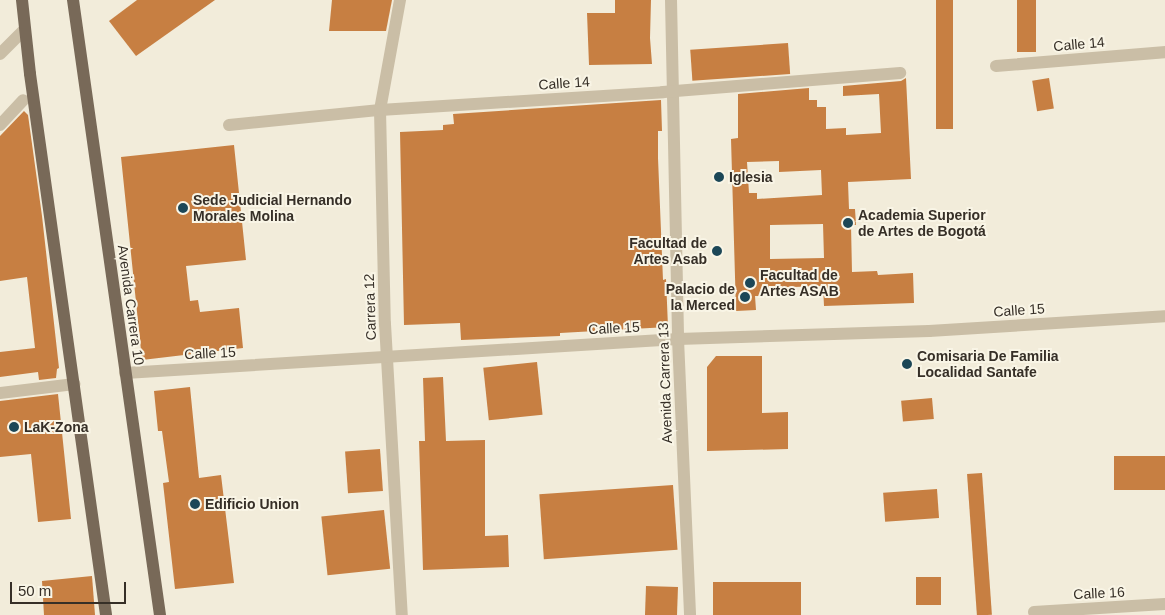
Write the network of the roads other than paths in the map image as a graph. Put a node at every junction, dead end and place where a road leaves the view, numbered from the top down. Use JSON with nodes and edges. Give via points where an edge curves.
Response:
{"nodes":[{"id":1,"x":22,"y":0,"type":"edge"},
{"id":2,"x":73,"y":0,"type":"edge"},
{"id":3,"x":400,"y":0,"type":"edge"},
{"id":4,"x":672,"y":0,"type":"edge"},
{"id":5,"x":25,"y":30,"type":"junction"},
{"id":6,"x":1165,"y":52,"type":"edge"},
{"id":7,"x":0,"y":54,"type":"edge"},
{"id":8,"x":996,"y":66,"type":"dead end"},
{"id":9,"x":900,"y":73,"type":"dead end"},
{"id":10,"x":674,"y":91,"type":"junction"},
{"id":11,"x":23,"y":100,"type":"dead end"},
{"id":12,"x":380,"y":110,"type":"junction"},
{"id":13,"x":0,"y":125,"type":"edge"},
{"id":14,"x":229,"y":126,"type":"dead end"},
{"id":15,"x":1165,"y":316,"type":"edge"},
{"id":16,"x":678,"y":339,"type":"junction"},
{"id":17,"x":387,"y":357,"type":"junction"},
{"id":18,"x":125,"y":373,"type":"junction"},
{"id":19,"x":74,"y":384,"type":"junction"},
{"id":20,"x":0,"y":393,"type":"edge"},
{"id":21,"x":1165,"y":604,"type":"edge"},
{"id":22,"x":1034,"y":612,"type":"dead end"},
{"id":23,"x":106,"y":615,"type":"edge"},
{"id":24,"x":160,"y":615,"type":"edge"},
{"id":25,"x":402,"y":615,"type":"edge"},
{"id":26,"x":690,"y":615,"type":"edge"}],
"edges":[{"from":1,"to":5,"type":"main road"},
{"from":2,"to":18,"type":"main road","name":"Avenida Carrera 10"},
{"from":3,"to":12,"type":"street","name":"Carrera 12"},
{"from":4,"to":10,"type":"street","name":"Avenida Carrera 13"},
{"from":5,"to":7,"type":"street"},
{"from":5,"to":19,"type":"main road"},
{"from":6,"to":8,"type":"street","name":"Calle 14"},
{"from":9,"to":10,"type":"street","name":"Calle 14"},
{"from":10,"to":12,"type":"street","name":"Calle 14"},
{"from":10,"to":16,"type":"street","name":"Avenida Carrera 13"},
{"from":11,"to":13,"type":"street"},
{"from":12,"to":14,"type":"street","name":"Calle 14"},
{"from":12,"to":17,"type":"street","name":"Carrera 12"},
{"from":15,"to":16,"type":"street","name":"Calle 15","via":[[929,331]]},
{"from":16,"to":17,"type":"street","name":"Calle 15"},
{"from":16,"to":26,"type":"street","name":"Avenida Carrera 13"},
{"from":17,"to":18,"type":"street","name":"Calle 15"},
{"from":17,"to":25,"type":"street","name":"Carrera 12"},
{"from":18,"to":24,"type":"main road","name":"Avenida Carrera 10"},
{"from":19,"to":20,"type":"street"},
{"from":19,"to":23,"type":"main road"},
{"from":21,"to":22,"type":"street","name":"Calle 16"}]}
